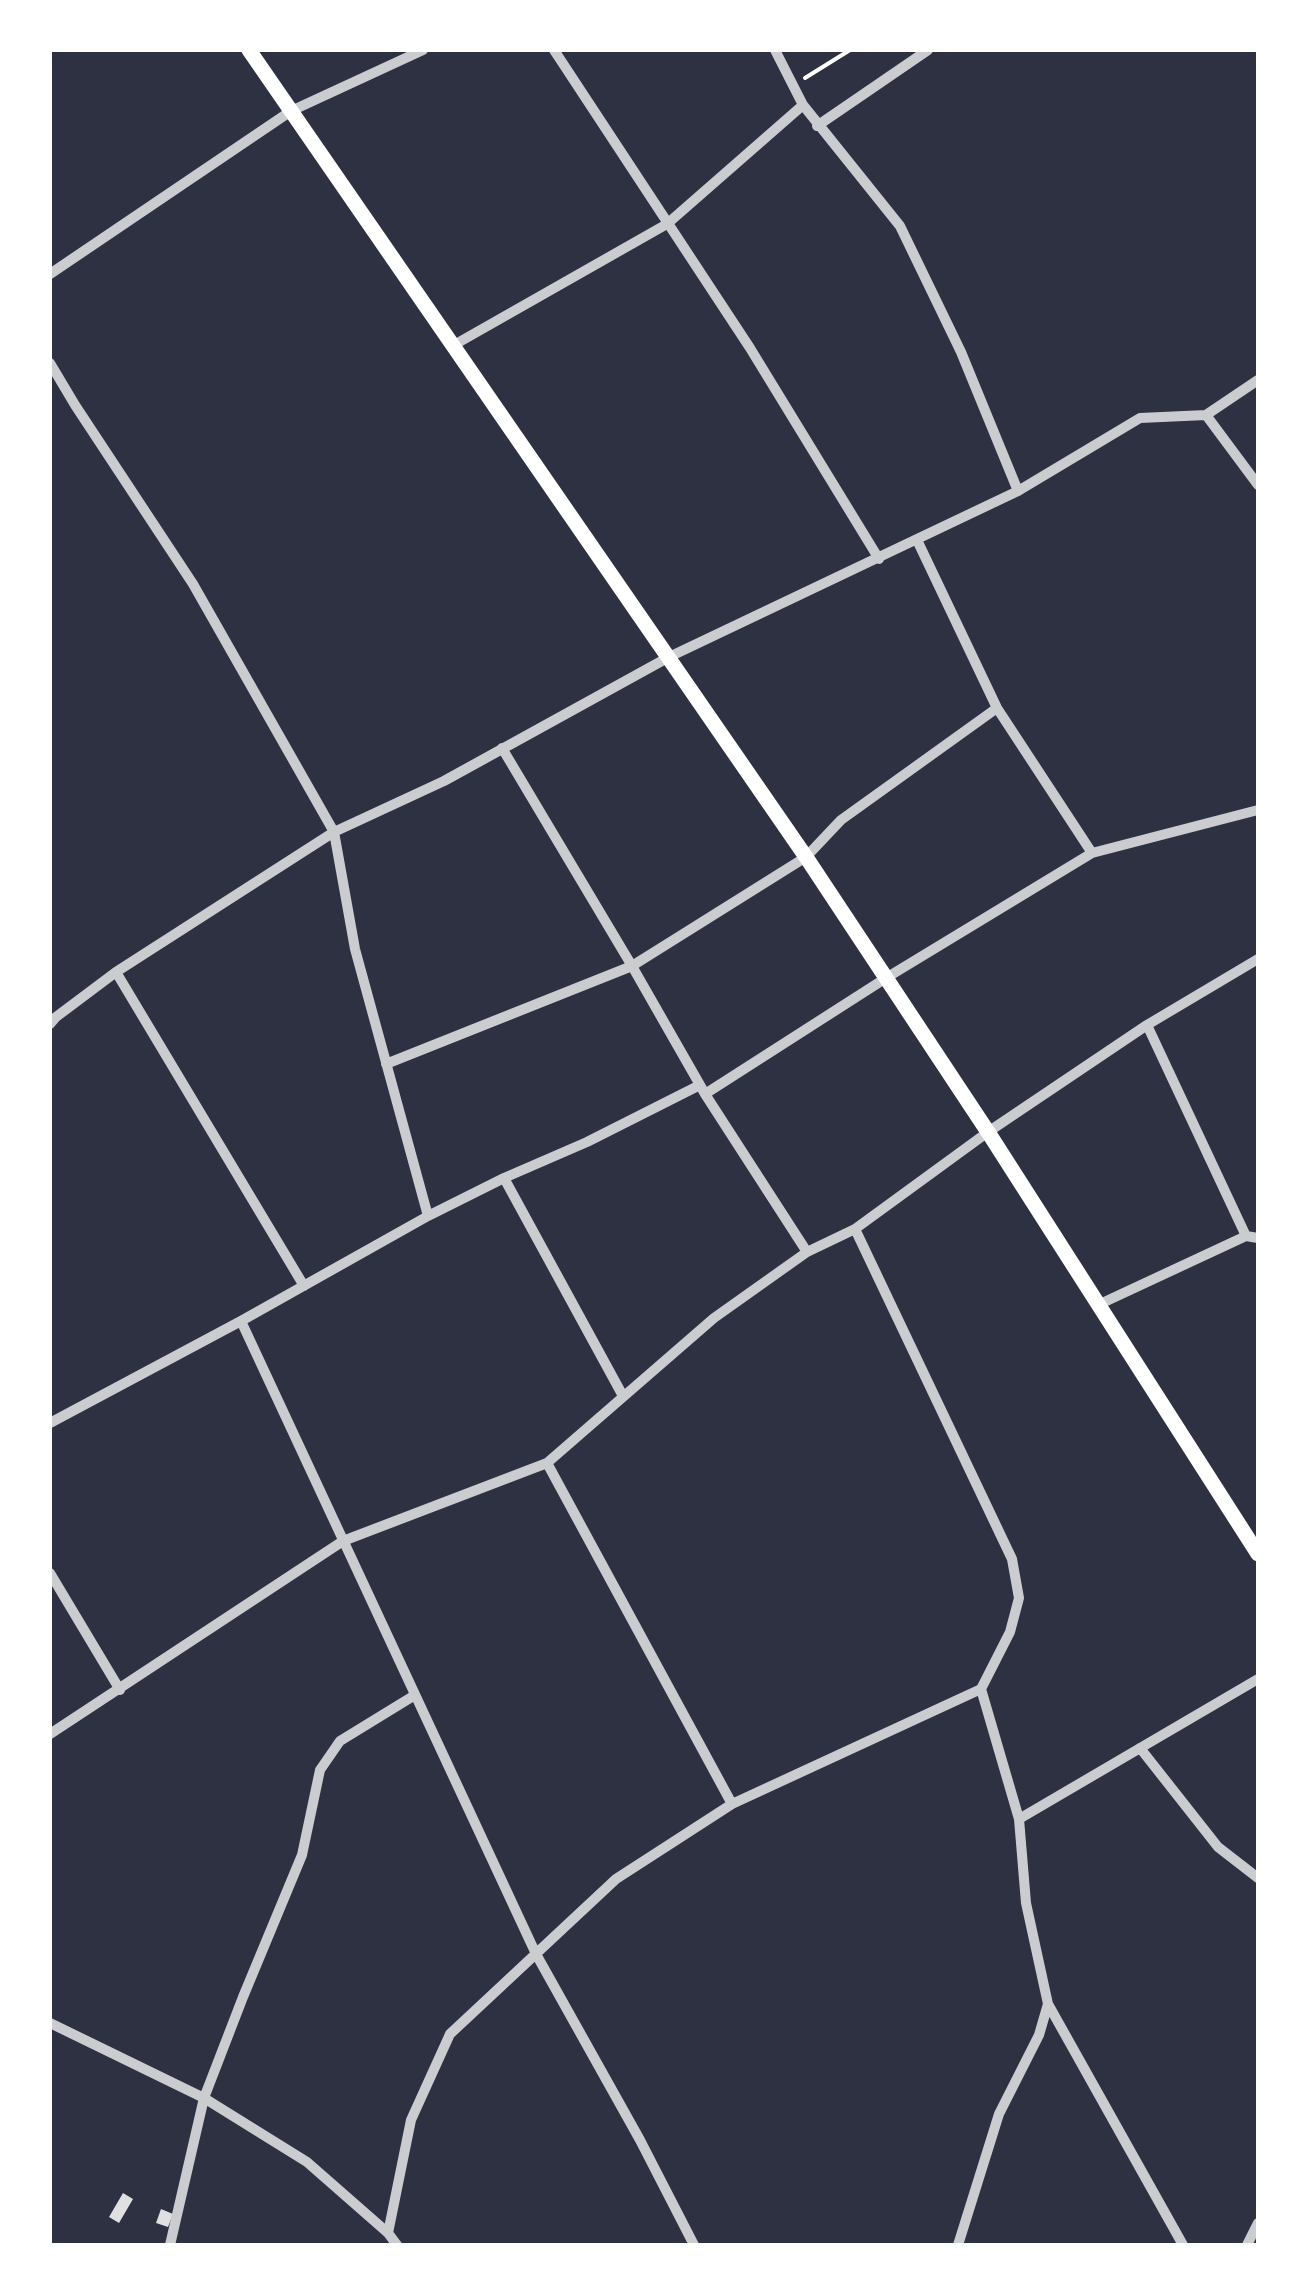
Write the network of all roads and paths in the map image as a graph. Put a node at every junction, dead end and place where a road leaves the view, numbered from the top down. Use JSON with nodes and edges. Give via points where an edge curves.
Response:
{"nodes":[{"id":1,"x":249,"y":50,"type":"edge"},
{"id":2,"x":423,"y":50,"type":"edge"},
{"id":3,"x":554,"y":50,"type":"edge"},
{"id":4,"x":775,"y":50,"type":"edge"},
{"id":5,"x":850,"y":50,"type":"edge"},
{"id":6,"x":928,"y":50,"type":"edge"},
{"id":7,"x":792,"y":86,"type":"junction"},
{"id":8,"x":803,"y":105,"type":"junction"},
{"id":9,"x":292,"y":111,"type":"junction"},
{"id":10,"x":817,"y":126,"type":"junction"},
{"id":11,"x":667,"y":224,"type":"junction"},
{"id":12,"x":50,"y":274,"type":"edge"},
{"id":13,"x":454,"y":345,"type":"junction"},
{"id":14,"x":50,"y":363,"type":"edge"},
{"id":15,"x":1258,"y":380,"type":"edge"},
{"id":16,"x":1206,"y":416,"type":"junction"},
{"id":17,"x":1258,"y":486,"type":"edge"},
{"id":18,"x":1018,"y":491,"type":"junction"},
{"id":19,"x":917,"y":540,"type":"junction"},
{"id":20,"x":879,"y":559,"type":"junction"},
{"id":21,"x":669,"y":658,"type":"junction"},
{"id":22,"x":997,"y":708,"type":"junction"},
{"id":23,"x":502,"y":748,"type":"junction"},
{"id":24,"x":1258,"y":810,"type":"edge"},
{"id":25,"x":334,"y":832,"type":"junction"},
{"id":26,"x":1092,"y":853,"type":"junction"},
{"id":27,"x":806,"y":857,"type":"junction"},
{"id":28,"x":1258,"y":959,"type":"edge"},
{"id":29,"x":632,"y":966,"type":"junction"},
{"id":30,"x":116,"y":972,"type":"junction"},
{"id":31,"x":886,"y":978,"type":"junction"},
{"id":32,"x":52,"y":1020,"type":"edge"},
{"id":33,"x":1147,"y":1025,"type":"junction"},
{"id":34,"x":386,"y":1064,"type":"junction"},
{"id":35,"x":702,"y":1089,"type":"junction"},
{"id":36,"x":988,"y":1132,"type":"junction"},
{"id":37,"x":504,"y":1178,"type":"junction"},
{"id":38,"x":428,"y":1216,"type":"junction"},
{"id":39,"x":855,"y":1229,"type":"junction"},
{"id":40,"x":1252,"y":1237,"type":"edge"},
{"id":41,"x":807,"y":1252,"type":"junction"},
{"id":42,"x":304,"y":1286,"type":"junction"},
{"id":43,"x":1100,"y":1304,"type":"junction"},
{"id":44,"x":242,"y":1321,"type":"junction"},
{"id":45,"x":623,"y":1396,"type":"junction"},
{"id":46,"x":50,"y":1423,"type":"edge"},
{"id":47,"x":547,"y":1463,"type":"junction"},
{"id":48,"x":343,"y":1540,"type":"junction"},
{"id":49,"x":1258,"y":1554,"type":"edge"},
{"id":50,"x":50,"y":1573,"type":"edge"},
{"id":51,"x":1258,"y":1679,"type":"edge"},
{"id":52,"x":981,"y":1689,"type":"junction"},
{"id":53,"x":120,"y":1690,"type":"junction"},
{"id":54,"x":416,"y":1696,"type":"junction"},
{"id":55,"x":50,"y":1734,"type":"edge"},
{"id":56,"x":1140,"y":1748,"type":"junction"},
{"id":57,"x":732,"y":1804,"type":"junction"},
{"id":58,"x":1020,"y":1819,"type":"junction"},
{"id":59,"x":1258,"y":1878,"type":"edge"},
{"id":60,"x":536,"y":1954,"type":"junction"},
{"id":61,"x":1048,"y":2004,"type":"junction"},
{"id":62,"x":50,"y":2023,"type":"edge"},
{"id":63,"x":204,"y":2098,"type":"junction"},
{"id":64,"x":1258,"y":2223,"type":"edge"},
{"id":65,"x":388,"y":2233,"type":"junction"},
{"id":66,"x":170,"y":2245,"type":"edge"},
{"id":67,"x":396,"y":2245,"type":"edge"},
{"id":68,"x":694,"y":2245,"type":"edge"},
{"id":69,"x":958,"y":2245,"type":"edge"},
{"id":70,"x":1183,"y":2245,"type":"edge"},
{"id":71,"x":1247,"y":2245,"type":"edge"}],
"edges":[{"from":1,"to":9,"type":"highway"},
{"from":2,"to":9,"type":"street"},
{"from":3,"to":11,"type":"street"},
{"from":4,"to":7,"type":"street"},
{"from":5,"to":7,"type":"path"},
{"from":6,"to":10,"type":"street"},
{"from":7,"to":8,"type":"street"},
{"from":8,"to":10,"type":"street"},
{"from":8,"to":11,"type":"street"},
{"from":9,"to":12,"type":"street"},
{"from":9,"to":13,"type":"highway"},
{"from":10,"to":18,"type":"street","via":[[900,226]]},
{"from":11,"to":13,"type":"street"},
{"from":11,"to":20,"type":"street"},
{"from":13,"to":21,"type":"highway"},
{"from":14,"to":25,"type":"street","via":[[194,584]]},
{"from":15,"to":16,"type":"street"},
{"from":16,"to":17,"type":"street"},
{"from":16,"to":18,"type":"street","via":[[1140,418]]},
{"from":18,"to":19,"type":"street"},
{"from":19,"to":20,"type":"street"},
{"from":19,"to":22,"type":"street"},
{"from":20,"to":21,"type":"street"},
{"from":21,"to":23,"type":"street"},
{"from":21,"to":27,"type":"highway"},
{"from":22,"to":26,"type":"street"},
{"from":22,"to":27,"type":"street","via":[[841,820]]},
{"from":23,"to":25,"type":"street"},
{"from":23,"to":29,"type":"street"},
{"from":24,"to":26,"type":"street"},
{"from":25,"to":30,"type":"street"},
{"from":25,"to":34,"type":"street","via":[[354,949]]},
{"from":26,"to":31,"type":"street"},
{"from":27,"to":29,"type":"street"},
{"from":27,"to":31,"type":"highway"},
{"from":28,"to":33,"type":"street"},
{"from":29,"to":34,"type":"street"},
{"from":29,"to":35,"type":"street"},
{"from":30,"to":32,"type":"street"},
{"from":30,"to":42,"type":"street"},
{"from":31,"to":35,"type":"street"},
{"from":31,"to":36,"type":"highway"},
{"from":33,"to":36,"type":"street"},
{"from":33,"to":40,"type":"street"},
{"from":34,"to":38,"type":"street"},
{"from":35,"to":37,"type":"street"},
{"from":35,"to":41,"type":"street"},
{"from":36,"to":39,"type":"street"},
{"from":36,"to":43,"type":"highway"},
{"from":37,"to":38,"type":"street"},
{"from":37,"to":45,"type":"street"},
{"from":38,"to":42,"type":"street"},
{"from":39,"to":41,"type":"street"},
{"from":39,"to":52,"type":"street","via":[[1012,1559],[1020,1598]]},
{"from":40,"to":43,"type":"street"},
{"from":41,"to":45,"type":"street","via":[[714,1318]]},
{"from":42,"to":44,"type":"street"},
{"from":43,"to":49,"type":"highway"},
{"from":44,"to":46,"type":"street"},
{"from":44,"to":48,"type":"street"},
{"from":45,"to":47,"type":"street"},
{"from":47,"to":48,"type":"street"},
{"from":47,"to":57,"type":"street"},
{"from":48,"to":53,"type":"street"},
{"from":48,"to":54,"type":"street"},
{"from":50,"to":53,"type":"street"},
{"from":51,"to":56,"type":"street"},
{"from":52,"to":57,"type":"street"},
{"from":52,"to":58,"type":"street"},
{"from":53,"to":55,"type":"street"},
{"from":54,"to":60,"type":"street"},
{"from":54,"to":63,"type":"street","via":[[340,1741],[320,1770],[302,1855]]},
{"from":56,"to":58,"type":"street"},
{"from":56,"to":59,"type":"street","via":[[1218,1847]]},
{"from":57,"to":60,"type":"street","via":[[616,1879]]},
{"from":58,"to":61,"type":"street","via":[[1026,1904]]},
{"from":60,"to":65,"type":"street","via":[[450,2034],[411,2120]]},
{"from":60,"to":68,"type":"street"},
{"from":61,"to":69,"type":"street","via":[[998,2114]]},
{"from":61,"to":70,"type":"street"},
{"from":62,"to":63,"type":"street"},
{"from":63,"to":65,"type":"street","via":[[308,2162]]},
{"from":63,"to":66,"type":"street"},
{"from":64,"to":71,"type":"street"},
{"from":65,"to":67,"type":"street"}]}
